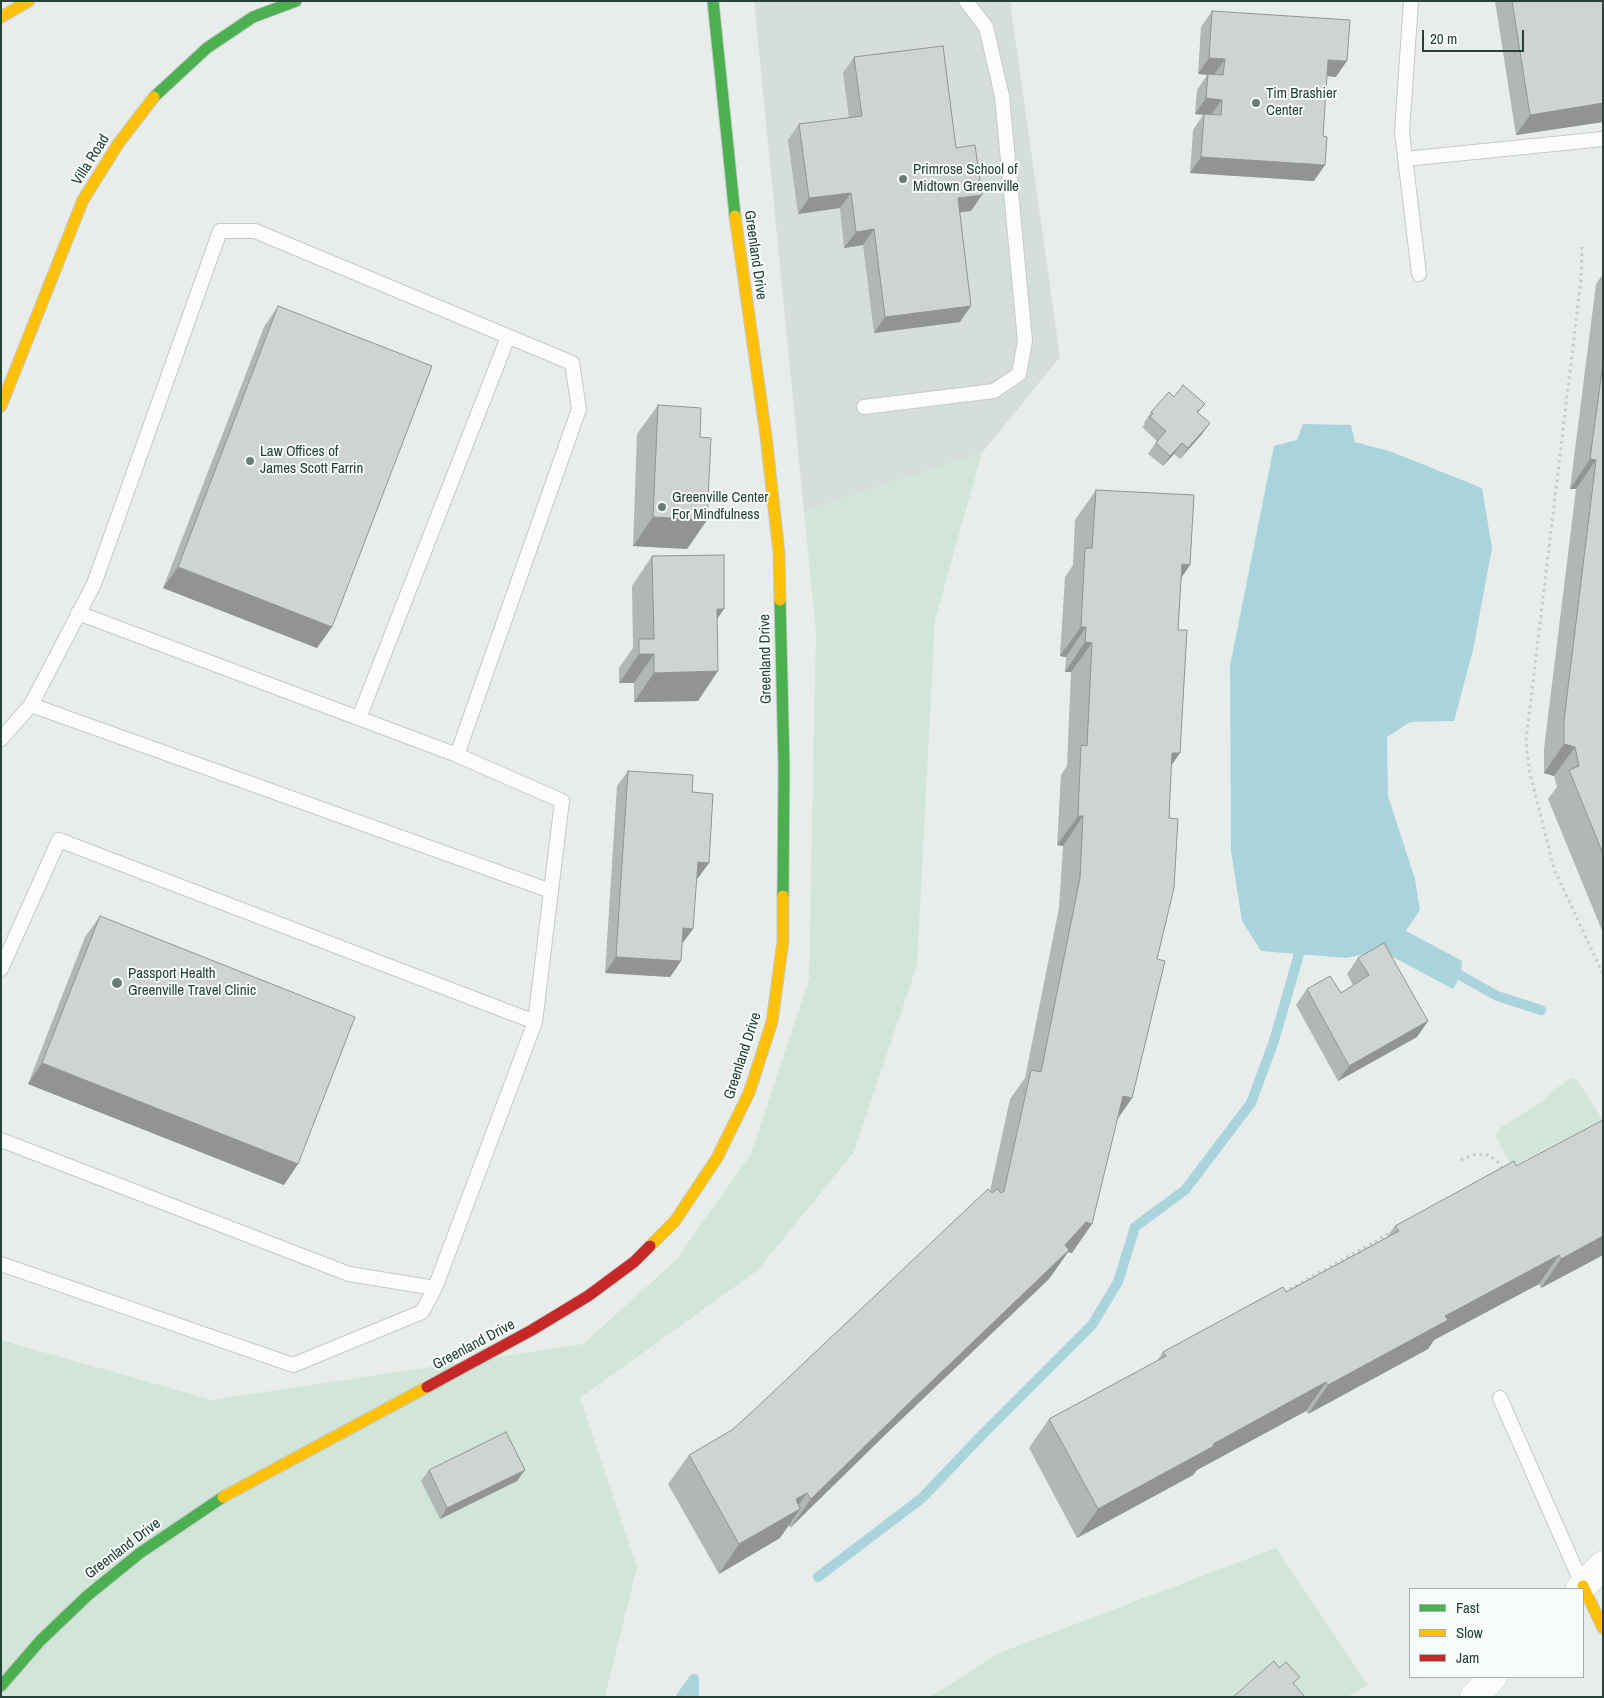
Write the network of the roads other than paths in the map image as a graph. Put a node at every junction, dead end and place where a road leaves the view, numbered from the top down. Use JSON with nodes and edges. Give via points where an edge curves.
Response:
{"nodes":[{"id":1,"x":29,"y":1,"type":"edge"},
{"id":2,"x":296,"y":1,"type":"edge"},
{"id":3,"x":713,"y":1,"type":"edge"},
{"id":4,"x":966,"y":1,"type":"edge"},
{"id":5,"x":1410,"y":1,"type":"edge"},
{"id":6,"x":1,"y":17,"type":"edge"},
{"id":7,"x":1603,"y":139,"type":"edge"},
{"id":8,"x":1405,"y":158,"type":"junction"},
{"id":9,"x":1419,"y":274,"type":"dead end"},
{"id":10,"x":508,"y":336,"type":"junction"},
{"id":11,"x":1,"y":406,"type":"edge"},
{"id":12,"x":864,"y":407,"type":"dead end"},
{"id":13,"x":78,"y":613,"type":"junction"},
{"id":14,"x":31,"y":705,"type":"junction"},
{"id":15,"x":359,"y":718,"type":"junction"},
{"id":16,"x":1,"y":739,"type":"edge"},
{"id":17,"x":458,"y":755,"type":"junction"},
{"id":18,"x":551,"y":891,"type":"junction"},
{"id":19,"x":1,"y":969,"type":"edge"},
{"id":20,"x":536,"y":1022,"type":"junction"},
{"id":21,"x":1,"y":1140,"type":"edge"},
{"id":22,"x":1,"y":1264,"type":"edge"},
{"id":23,"x":435,"y":1288,"type":"junction"},
{"id":24,"x":1500,"y":1398,"type":"dead end"},
{"id":25,"x":1603,"y":1565,"type":"edge"},
{"id":26,"x":1582,"y":1588,"type":"edge"},
{"id":27,"x":1584,"y":1592,"type":"edge"},
{"id":28,"x":1603,"y":1628,"type":"edge"},
{"id":29,"x":1492,"y":1678,"type":"edge"},
{"id":30,"x":1,"y":1686,"type":"edge"},
{"id":31,"x":1474,"y":1697,"type":"edge"}],
"edges":[{"from":1,"to":6,"type":"main road"},
{"from":2,"to":11,"type":"main road","name":"Villa Road","via":[[253,17],[206,48],[150,101],[118,144],[83,200]]},
{"from":3,"to":30,"type":"main road","name":"Greenland Drive","via":[[736,239],[766,436],[779,553],[784,766],[783,941],[772,1022],[749,1092],[717,1158],[675,1221],[634,1262],[588,1296],[532,1330],[216,1501],[140,1553],[87,1596],[40,1641]]},
{"from":4,"to":12,"type":"lane","via":[[986,27],[1002,96],[1025,341],[1019,374],[994,391]]},
{"from":5,"to":8,"type":"lane","via":[[1402,132]]},
{"from":7,"to":8,"type":"lane"},
{"from":8,"to":9,"type":"lane"},
{"from":10,"to":13,"type":"lane","via":[[255,231],[220,231],[94,584]]},
{"from":10,"to":15,"type":"lane"},
{"from":10,"to":17,"type":"lane","via":[[572,363],[579,409]]},
{"from":13,"to":14,"type":"lane"},
{"from":13,"to":15,"type":"lane"},
{"from":14,"to":16,"type":"lane"},
{"from":14,"to":18,"type":"lane"},
{"from":15,"to":17,"type":"lane"},
{"from":17,"to":18,"type":"lane","via":[[562,801]]},
{"from":18,"to":20,"type":"lane"},
{"from":19,"to":20,"type":"lane","via":[[59,840]]},
{"from":20,"to":23,"type":"lane"},
{"from":21,"to":23,"type":"lane","via":[[349,1274]]},
{"from":22,"to":23,"type":"lane","via":[[293,1364],[422,1312]]},
{"from":24,"to":26,"type":"lane"},
{"from":25,"to":26,"type":"street"},
{"from":27,"to":28,"type":"main road"},
{"from":29,"to":31,"type":"street"}]}
